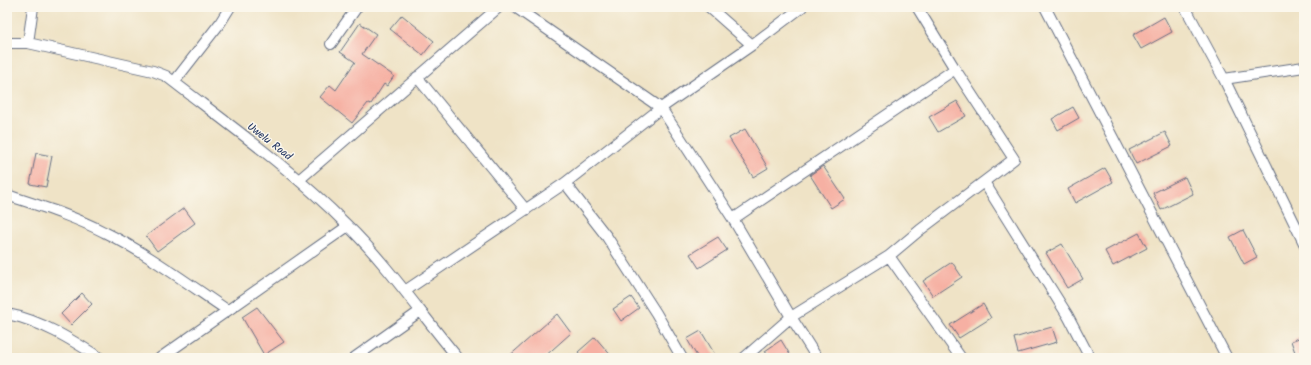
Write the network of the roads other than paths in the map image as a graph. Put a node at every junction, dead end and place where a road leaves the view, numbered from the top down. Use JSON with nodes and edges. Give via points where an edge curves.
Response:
{"nodes":[{"id":1,"x":33,"y":7,"type":"edge"},
{"id":2,"x":230,"y":7,"type":"edge"},
{"id":3,"x":357,"y":7,"type":"edge"},
{"id":4,"x":499,"y":7,"type":"edge"},
{"id":5,"x":515,"y":7,"type":"edge"},
{"id":6,"x":709,"y":7,"type":"edge"},
{"id":7,"x":802,"y":7,"type":"edge"},
{"id":8,"x":917,"y":7,"type":"edge"},
{"id":9,"x":1045,"y":7,"type":"edge"},
{"id":10,"x":1185,"y":7,"type":"edge"},
{"id":11,"x":7,"y":43,"type":"edge"},
{"id":12,"x":28,"y":43,"type":"junction"},
{"id":13,"x":331,"y":44,"type":"dead end"},
{"id":14,"x":752,"y":45,"type":"junction"},
{"id":15,"x":1304,"y":67,"type":"edge"},
{"id":16,"x":954,"y":69,"type":"junction"},
{"id":17,"x":418,"y":77,"type":"junction"},
{"id":18,"x":1224,"y":79,"type":"junction"},
{"id":19,"x":174,"y":82,"type":"junction"},
{"id":20,"x":661,"y":108,"type":"junction"},
{"id":21,"x":300,"y":179,"type":"junction"},
{"id":22,"x":984,"y":182,"type":"junction"},
{"id":23,"x":565,"y":184,"type":"junction"},
{"id":24,"x":7,"y":195,"type":"edge"},
{"id":25,"x":526,"y":210,"type":"junction"},
{"id":26,"x":733,"y":219,"type":"junction"},
{"id":27,"x":348,"y":226,"type":"junction"},
{"id":28,"x":1304,"y":243,"type":"edge"},
{"id":29,"x":889,"y":256,"type":"junction"},
{"id":30,"x":405,"y":291,"type":"junction"},
{"id":31,"x":227,"y":310,"type":"junction"},
{"id":32,"x":419,"y":312,"type":"junction"},
{"id":33,"x":7,"y":314,"type":"edge"},
{"id":34,"x":791,"y":317,"type":"junction"},
{"id":35,"x":100,"y":358,"type":"edge"},
{"id":36,"x":160,"y":358,"type":"edge"},
{"id":37,"x":354,"y":358,"type":"edge"},
{"id":38,"x":458,"y":358,"type":"edge"},
{"id":39,"x":682,"y":358,"type":"edge"},
{"id":40,"x":744,"y":358,"type":"edge"},
{"id":41,"x":817,"y":358,"type":"edge"},
{"id":42,"x":961,"y":358,"type":"edge"},
{"id":43,"x":1090,"y":358,"type":"edge"},
{"id":44,"x":1227,"y":358,"type":"edge"}],
"edges":[{"from":1,"to":12,"type":"street"},
{"from":2,"to":19,"type":"street"},
{"from":3,"to":13,"type":"street"},
{"from":4,"to":17,"type":"street"},
{"from":5,"to":20,"type":"street"},
{"from":6,"to":14,"type":"street"},
{"from":7,"to":14,"type":"street"},
{"from":8,"to":16,"type":"street"},
{"from":9,"to":44,"type":"street"},
{"from":10,"to":18,"type":"street"},
{"from":11,"to":12,"type":"street","name":"Uwelu Road"},
{"from":12,"to":19,"type":"street","name":"Uwelu Road","via":[[153,71]]},
{"from":14,"to":20,"type":"street"},
{"from":15,"to":18,"type":"street"},
{"from":16,"to":22,"type":"street","via":[[1014,159]]},
{"from":16,"to":26,"type":"street"},
{"from":17,"to":21,"type":"street"},
{"from":17,"to":25,"type":"street"},
{"from":18,"to":28,"type":"street"},
{"from":19,"to":21,"type":"street","name":"Uwelu Road"},
{"from":20,"to":23,"type":"street"},
{"from":20,"to":26,"type":"street"},
{"from":21,"to":27,"type":"street","name":"Uwelu Road"},
{"from":22,"to":29,"type":"street"},
{"from":22,"to":43,"type":"street","via":[[1068,316]]},
{"from":23,"to":25,"type":"street"},
{"from":23,"to":39,"type":"street","via":[[607,237]]},
{"from":24,"to":31,"type":"street","via":[[61,213],[104,232],[151,259]]},
{"from":25,"to":30,"type":"street"},
{"from":26,"to":34,"type":"street"},
{"from":27,"to":30,"type":"street","name":"Uwelu Road"},
{"from":27,"to":31,"type":"street"},
{"from":29,"to":34,"type":"street"},
{"from":29,"to":42,"type":"street"},
{"from":30,"to":32,"type":"street","name":"Uwelu Road"},
{"from":31,"to":36,"type":"street"},
{"from":32,"to":37,"type":"street"},
{"from":32,"to":38,"type":"street","name":"Uwelu Road"},
{"from":33,"to":35,"type":"street","via":[[26,318]]},
{"from":34,"to":40,"type":"street"},
{"from":34,"to":41,"type":"street"}]}
